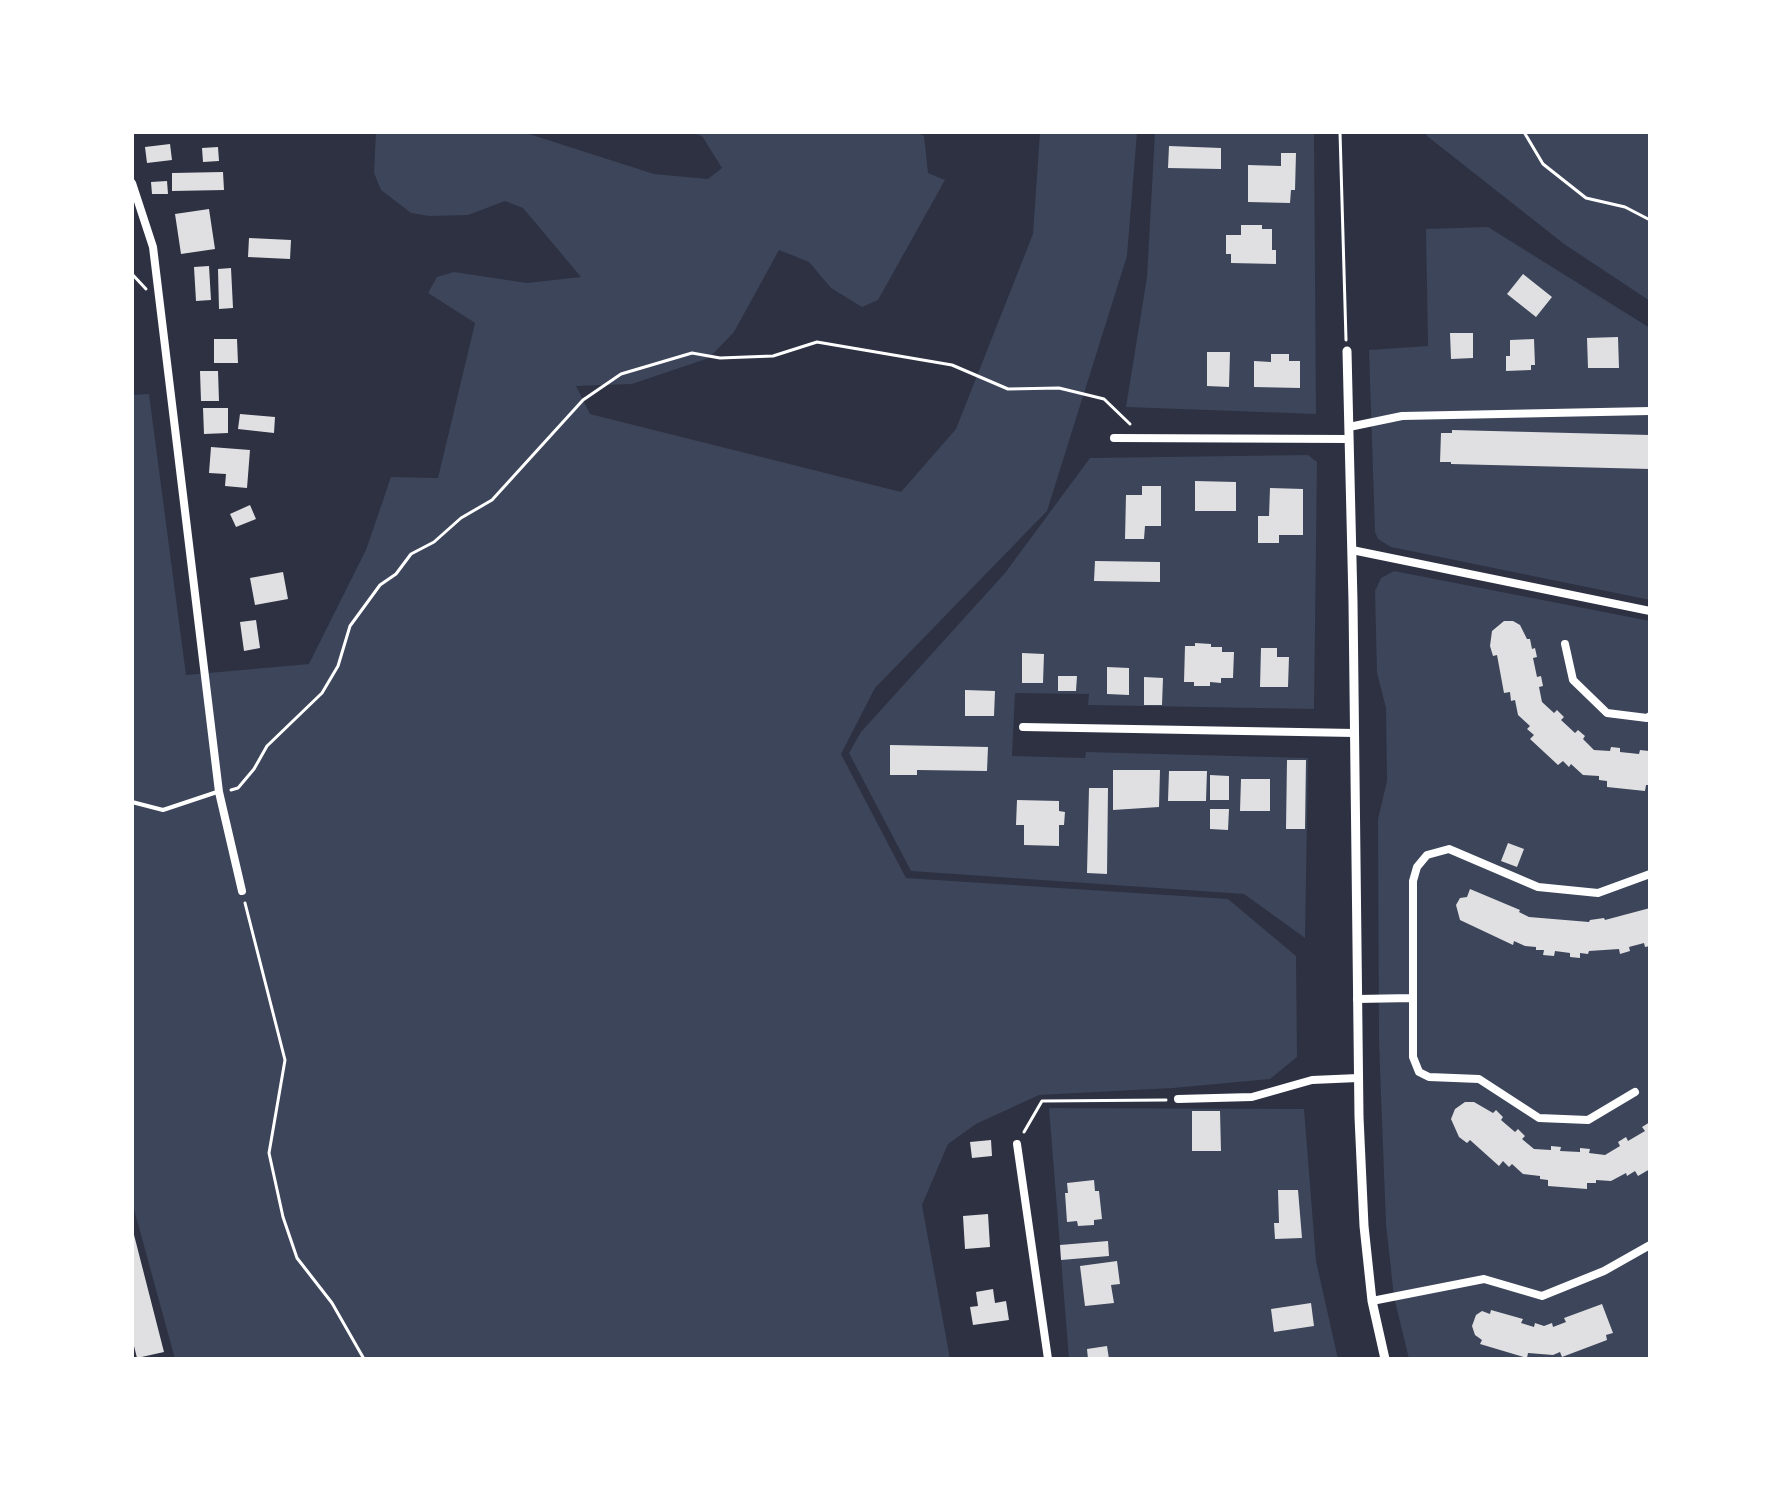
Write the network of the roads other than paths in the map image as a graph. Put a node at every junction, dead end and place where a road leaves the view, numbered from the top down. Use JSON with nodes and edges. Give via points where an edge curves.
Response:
{"nodes":[{"id":1,"x":132,"y":183,"type":"edge"},
{"id":2,"x":1347,"y":351,"type":"road end"},
{"id":3,"x":1650,"y":411,"type":"edge"},
{"id":4,"x":1349,"y":427,"type":"junction"},
{"id":5,"x":1114,"y":438,"type":"dead end"},
{"id":6,"x":1349,"y":439,"type":"junction"},
{"id":7,"x":1352,"y":550,"type":"junction"},
{"id":8,"x":1650,"y":611,"type":"edge"},
{"id":9,"x":1565,"y":644,"type":"dead end"},
{"id":10,"x":1650,"y":716,"type":"edge"},
{"id":11,"x":1023,"y":727,"type":"dead end"},
{"id":12,"x":1354,"y":733,"type":"junction"},
{"id":13,"x":219,"y":792,"type":"junction"},
{"id":14,"x":132,"y":802,"type":"edge"},
{"id":15,"x":1650,"y":874,"type":"edge"},
{"id":16,"x":242,"y":891,"type":"road end"},
{"id":17,"x":1412,"y":998,"type":"junction"},
{"id":18,"x":1357,"y":999,"type":"junction"},
{"id":19,"x":1358,"y":1078,"type":"junction"},
{"id":20,"x":1635,"y":1092,"type":"dead end"},
{"id":21,"x":1178,"y":1099,"type":"road end"},
{"id":22,"x":1017,"y":1144,"type":"road end"},
{"id":23,"x":1650,"y":1245,"type":"edge"},
{"id":24,"x":1372,"y":1301,"type":"junction"},
{"id":25,"x":1048,"y":1359,"type":"edge"},
{"id":26,"x":1385,"y":1359,"type":"edge"}],
"edges":[{"from":1,"to":13,"type":"street","via":[[153,247]]},
{"from":2,"to":4,"type":"street"},
{"from":3,"to":4,"type":"street","via":[[1402,416]]},
{"from":4,"to":6,"type":"street"},
{"from":5,"to":6,"type":"street"},
{"from":6,"to":7,"type":"street"},
{"from":7,"to":8,"type":"street"},
{"from":7,"to":12,"type":"street"},
{"from":9,"to":10,"type":"street","via":[[1573,680],[1607,713]]},
{"from":11,"to":12,"type":"street"},
{"from":12,"to":18,"type":"street"},
{"from":13,"to":14,"type":"lane","via":[[163,810]]},
{"from":13,"to":16,"type":"street"},
{"from":15,"to":17,"type":"street","via":[[1598,893],[1538,887],[1456,850],[1434,851],[1421,860],[1413,881]]},
{"from":17,"to":18,"type":"street"},
{"from":17,"to":20,"type":"street","via":[[1414,1062],[1424,1075],[1479,1079],[1539,1118],[1588,1120]]},
{"from":18,"to":19,"type":"street"},
{"from":19,"to":21,"type":"street","via":[[1312,1080],[1252,1097]]},
{"from":19,"to":24,"type":"street"},
{"from":22,"to":25,"type":"street"},
{"from":23,"to":24,"type":"street","via":[[1542,1296],[1484,1279]]},
{"from":24,"to":26,"type":"street"}]}
